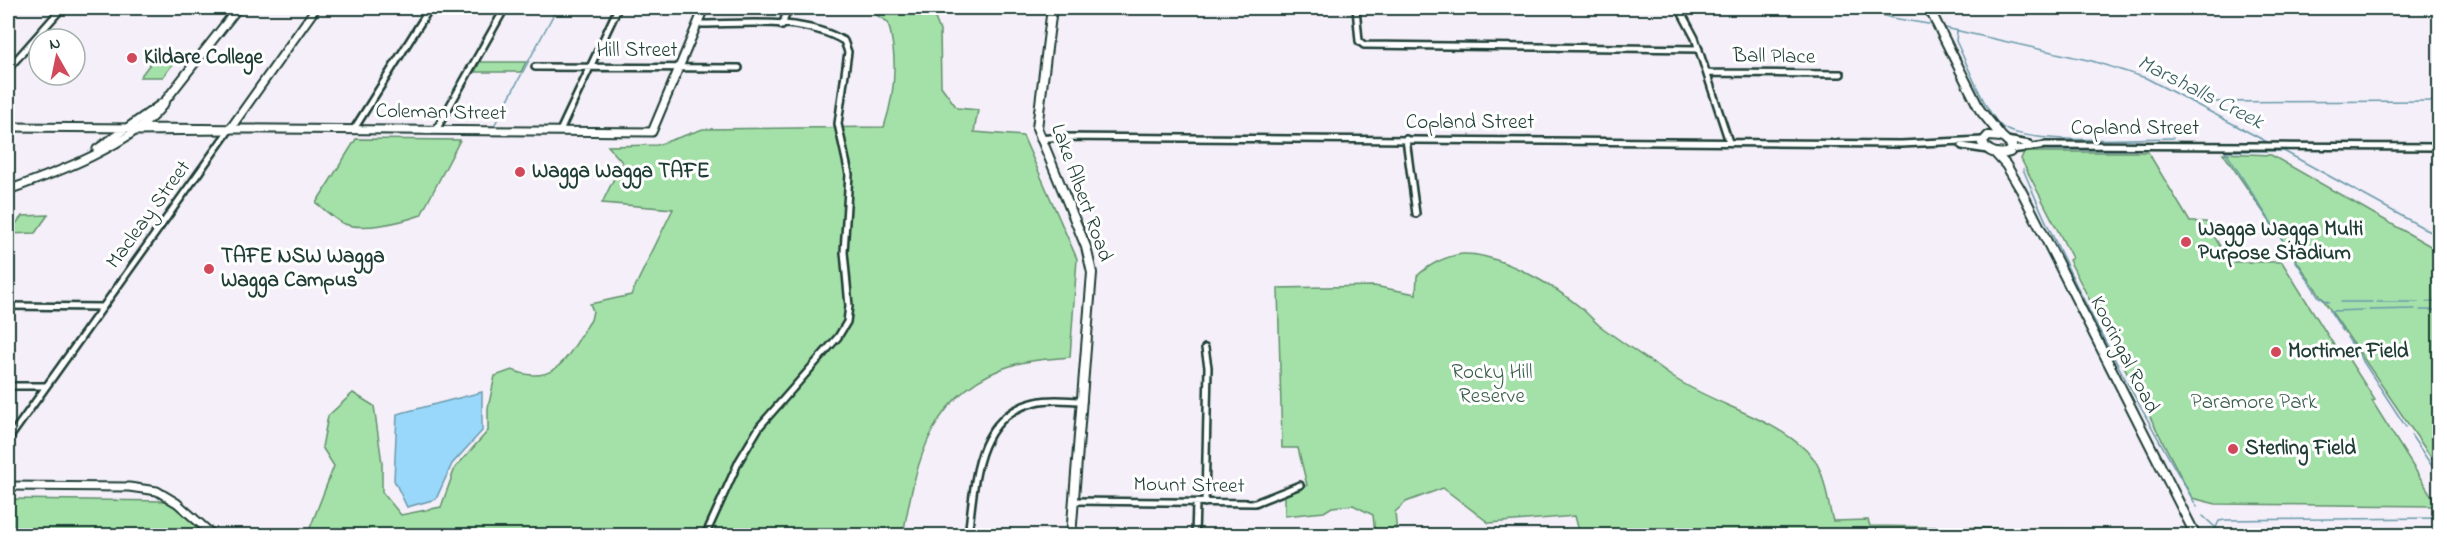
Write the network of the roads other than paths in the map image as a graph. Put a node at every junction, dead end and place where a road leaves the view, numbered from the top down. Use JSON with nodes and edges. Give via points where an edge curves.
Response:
{"nodes":[{"id":1,"x":62,"y":8,"type":"edge"},
{"id":2,"x":238,"y":8,"type":"edge"},
{"id":3,"x":315,"y":8,"type":"edge"},
{"id":4,"x":430,"y":8,"type":"edge"},
{"id":5,"x":505,"y":8,"type":"edge"},
{"id":6,"x":618,"y":8,"type":"edge"},
{"id":7,"x":704,"y":8,"type":"edge"},
{"id":8,"x":788,"y":8,"type":"edge"},
{"id":9,"x":1052,"y":8,"type":"edge"},
{"id":10,"x":1356,"y":8,"type":"edge"},
{"id":11,"x":1679,"y":8,"type":"edge"},
{"id":12,"x":1929,"y":8,"type":"edge"},
{"id":13,"x":2434,"y":8,"type":"edge"},
{"id":14,"x":2439,"y":14,"type":"edge"},
{"id":15,"x":697,"y":24,"type":"junction"},
{"id":16,"x":782,"y":26,"type":"junction"},
{"id":17,"x":1699,"y":49,"type":"junction"},
{"id":18,"x":535,"y":67,"type":"dead end"},
{"id":19,"x":590,"y":67,"type":"junction"},
{"id":20,"x":679,"y":68,"type":"junction"},
{"id":21,"x":740,"y":68,"type":"dead end"},
{"id":22,"x":8,"y":69,"type":"edge"},
{"id":23,"x":1708,"y":73,"type":"junction"},
{"id":24,"x":1841,"y":74,"type":"dead end"},
{"id":25,"x":165,"y":102,"type":"junction"},
{"id":26,"x":1980,"y":110,"type":"junction"},
{"id":27,"x":141,"y":126,"type":"junction"},
{"id":28,"x":8,"y":127,"type":"edge"},
{"id":29,"x":92,"y":128,"type":"junction"},
{"id":30,"x":131,"y":129,"type":"junction"},
{"id":31,"x":230,"y":129,"type":"junction"},
{"id":32,"x":354,"y":129,"type":"junction"},
{"id":33,"x":436,"y":130,"type":"junction"},
{"id":34,"x":122,"y":131,"type":"junction"},
{"id":35,"x":560,"y":131,"type":"junction"},
{"id":36,"x":1983,"y":138,"type":"junction"},
{"id":37,"x":1040,"y":139,"type":"junction"},
{"id":38,"x":1407,"y":139,"type":"junction"},
{"id":39,"x":2004,"y":139,"type":"junction"},
{"id":40,"x":1729,"y":142,"type":"junction"},
{"id":41,"x":1901,"y":144,"type":"junction"},
{"id":42,"x":2046,"y":145,"type":"junction"},
{"id":43,"x":2439,"y":147,"type":"edge"},
{"id":44,"x":97,"y":149,"type":"junction"},
{"id":45,"x":2011,"y":151,"type":"junction"},
{"id":46,"x":1992,"y":152,"type":"junction"},
{"id":47,"x":8,"y":190,"type":"edge"},
{"id":48,"x":2021,"y":190,"type":"junction"},
{"id":49,"x":1416,"y":214,"type":"dead end"},
{"id":50,"x":8,"y":306,"type":"edge"},
{"id":51,"x":103,"y":307,"type":"junction"},
{"id":52,"x":1205,"y":348,"type":"dead end"},
{"id":53,"x":8,"y":386,"type":"edge"},
{"id":54,"x":45,"y":386,"type":"junction"},
{"id":55,"x":1083,"y":401,"type":"junction"},
{"id":56,"x":8,"y":440,"type":"edge"},
{"id":57,"x":1300,"y":485,"type":"dead end"},
{"id":58,"x":9,"y":486,"type":"edge"},
{"id":59,"x":1074,"y":501,"type":"junction"},
{"id":60,"x":1196,"y":503,"type":"junction"},
{"id":61,"x":1206,"y":503,"type":"junction"},
{"id":62,"x":214,"y":536,"type":"edge"},
{"id":63,"x":705,"y":536,"type":"edge"},
{"id":64,"x":968,"y":536,"type":"edge"},
{"id":65,"x":1071,"y":536,"type":"edge"},
{"id":66,"x":1195,"y":536,"type":"edge"},
{"id":67,"x":2196,"y":536,"type":"edge"}],
"edges":[{"from":1,"to":22,"type":"street"},
{"from":2,"to":25,"type":"street"},
{"from":3,"to":31,"type":"street","name":"Macleay Street"},
{"from":4,"to":32,"type":"street"},
{"from":5,"to":33,"type":"street"},
{"from":6,"to":19,"type":"street"},
{"from":7,"to":15,"type":"street"},
{"from":8,"to":16,"type":"street"},
{"from":9,"to":37,"type":"main road","name":"Lake Albert Road","via":[[1036,117]]},
{"from":10,"to":17,"type":"street","via":[[1359,41],[1367,45]]},
{"from":11,"to":17,"type":"street"},
{"from":12,"to":26,"type":"main road"},
{"from":13,"to":14,"type":"street"},
{"from":15,"to":16,"type":"street"},
{"from":15,"to":20,"type":"street"},
{"from":16,"to":63,"type":"street","via":[[825,32],[844,41],[848,58],[838,131],[849,174],[844,252],[847,322],[760,426],[739,461]]},
{"from":17,"to":23,"type":"street"},
{"from":18,"to":19,"type":"street","name":"Hill Street"},
{"from":19,"to":20,"type":"street","name":"Hill Street"},
{"from":19,"to":35,"type":"street"},
{"from":20,"to":21,"type":"street","name":"Hill Street"},
{"from":20,"to":35,"type":"street","name":"Coleman Street","via":[[652,132]]},
{"from":23,"to":24,"type":"street","name":"Ball Place"},
{"from":23,"to":40,"type":"street"},
{"from":25,"to":27,"type":"street"},
{"from":25,"to":30,"type":"street"},
{"from":26,"to":36,"type":"main road"},
{"from":26,"to":39,"type":"main road"},
{"from":27,"to":30,"type":"street"},
{"from":27,"to":31,"type":"street","name":"Coleman Street"},
{"from":28,"to":29,"type":"street","name":"Coleman Street"},
{"from":29,"to":30,"type":"street","name":"Coleman Street"},
{"from":29,"to":34,"type":"street","name":"Coleman Street"},
{"from":30,"to":31,"type":"street","name":"Coleman Street"},
{"from":30,"to":34,"type":"street","name":"Coleman Street"},
{"from":30,"to":44,"type":"street"},
{"from":31,"to":32,"type":"street","name":"Coleman Street"},
{"from":31,"to":51,"type":"street","name":"Macleay Street"},
{"from":32,"to":33,"type":"street","name":"Coleman Street"},
{"from":33,"to":35,"type":"street","name":"Coleman Street"},
{"from":34,"to":44,"type":"street"},
{"from":36,"to":39,"type":"main road"},
{"from":36,"to":41,"type":"street","name":"Copland Street","via":[[1962,143]]},
{"from":36,"to":46,"type":"main road","name":"Kooringal Road","via":[[1984,146]]},
{"from":37,"to":38,"type":"street","name":"Copland Street"},
{"from":37,"to":55,"type":"main road","name":"Lake Albert Road","via":[[1090,260],[1092,287]]},
{"from":38,"to":40,"type":"street","name":"Copland Street"},
{"from":38,"to":49,"type":"street"},
{"from":39,"to":42,"type":"street","name":"Copland Street"},
{"from":39,"to":45,"type":"main road","name":"Kooringal Road"},
{"from":40,"to":41,"type":"street","name":"Copland Street"},
{"from":41,"to":46,"type":"street","name":"Copland Street","via":[[1959,145]]},
{"from":42,"to":43,"type":"street","name":"Copland Street"},
{"from":42,"to":45,"type":"street","name":"Copland Street"},
{"from":44,"to":47,"type":"street","via":[[44,177]]},
{"from":45,"to":46,"type":"main road"},
{"from":45,"to":48,"type":"main road","name":"Kooringal Road","via":[[2011,168]]},
{"from":46,"to":48,"type":"main road","name":"Kooringal Road","via":[[2006,165]]},
{"from":48,"to":67,"type":"main road","name":"Kooringal Road"},
{"from":50,"to":51,"type":"street"},
{"from":51,"to":54,"type":"street","name":"Macleay Street"},
{"from":52,"to":61,"type":"street"},
{"from":53,"to":54,"type":"street"},
{"from":54,"to":56,"type":"street","name":"Macleay Street"},
{"from":55,"to":59,"type":"main road","name":"Lake Albert Road"},
{"from":55,"to":64,"type":"street","via":[[1027,404],[1006,415],[990,430],[981,450]]},
{"from":57,"to":61,"type":"street","name":"Mount Street","via":[[1259,502]]},
{"from":58,"to":62,"type":"street","via":[[157,490]]},
{"from":59,"to":60,"type":"street","name":"Mount Street"},
{"from":59,"to":65,"type":"main road","name":"Lake Albert Road"},
{"from":60,"to":61,"type":"street","name":"Mount Street"},
{"from":60,"to":66,"type":"street"}]}
